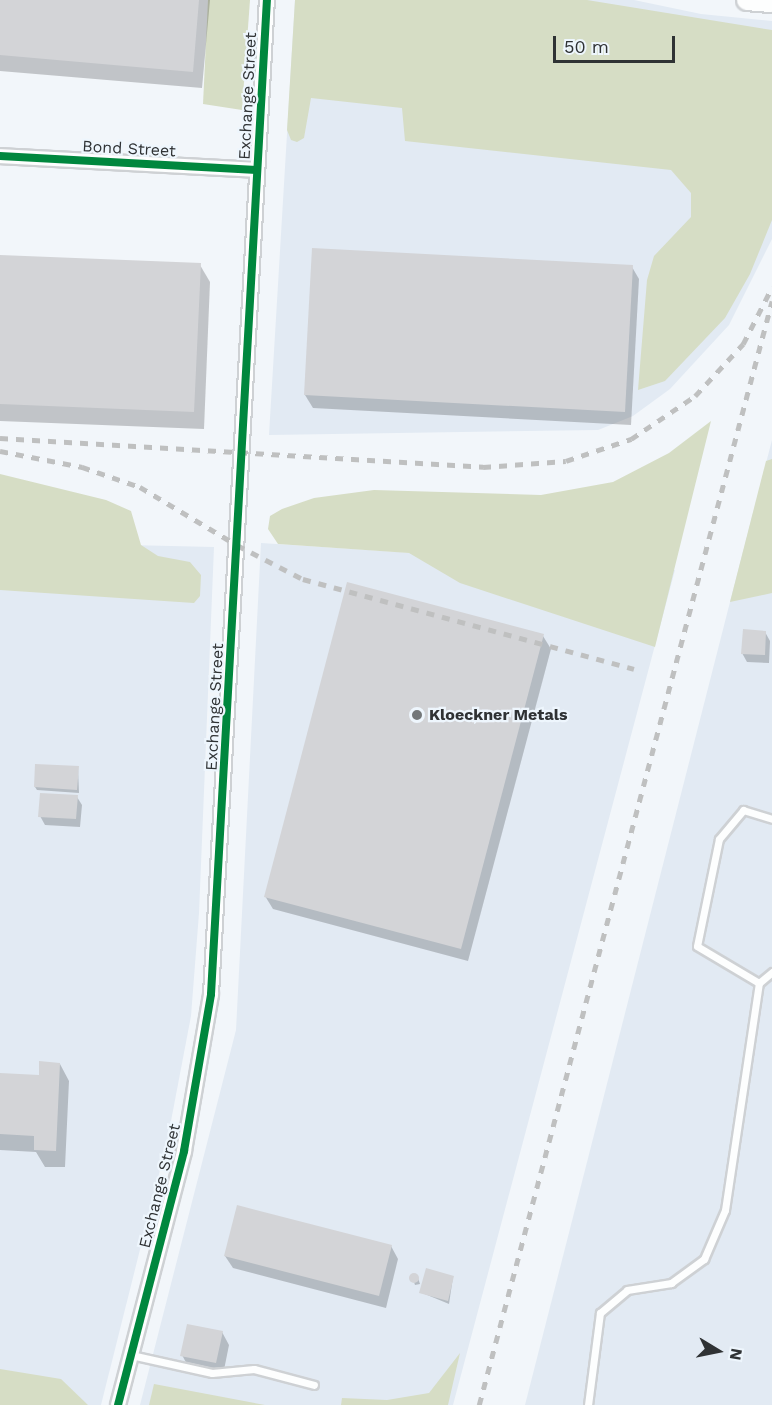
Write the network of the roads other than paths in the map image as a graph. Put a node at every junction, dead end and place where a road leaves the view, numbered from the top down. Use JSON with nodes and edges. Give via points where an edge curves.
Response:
{"nodes":[{"id":1,"x":267,"y":0,"type":"edge"},
{"id":2,"x":747,"y":0,"type":"edge"},
{"id":3,"x":772,"y":2,"type":"edge"},
{"id":4,"x":0,"y":156,"type":"edge"},
{"id":5,"x":257,"y":170,"type":"junction"},
{"id":6,"x":772,"y":819,"type":"edge"},
{"id":7,"x":772,"y":972,"type":"edge"},
{"id":8,"x":759,"y":983,"type":"junction"},
{"id":9,"x":130,"y":1355,"type":"junction"},
{"id":10,"x":314,"y":1385,"type":"dead end"},
{"id":11,"x":118,"y":1405,"type":"edge"},
{"id":12,"x":588,"y":1405,"type":"edge"}],
"edges":[{"from":1,"to":5,"type":"street","name":"Exchange Street"},
{"from":2,"to":3,"type":"street"},
{"from":4,"to":5,"type":"street","name":"Bond Street"},
{"from":5,"to":9,"type":"street","name":"Exchange Street","via":[[211,994],[184,1151]]},
{"from":6,"to":8,"type":"lane","via":[[743,810],[719,839],[697,946]]},
{"from":7,"to":8,"type":"lane"},
{"from":8,"to":12,"type":"lane","via":[[726,1209],[704,1259],[671,1283],[627,1290],[600,1313]]},
{"from":9,"to":10,"type":"lane","via":[[212,1373],[254,1370]]},
{"from":9,"to":11,"type":"street","name":"Exchange Street"}]}
